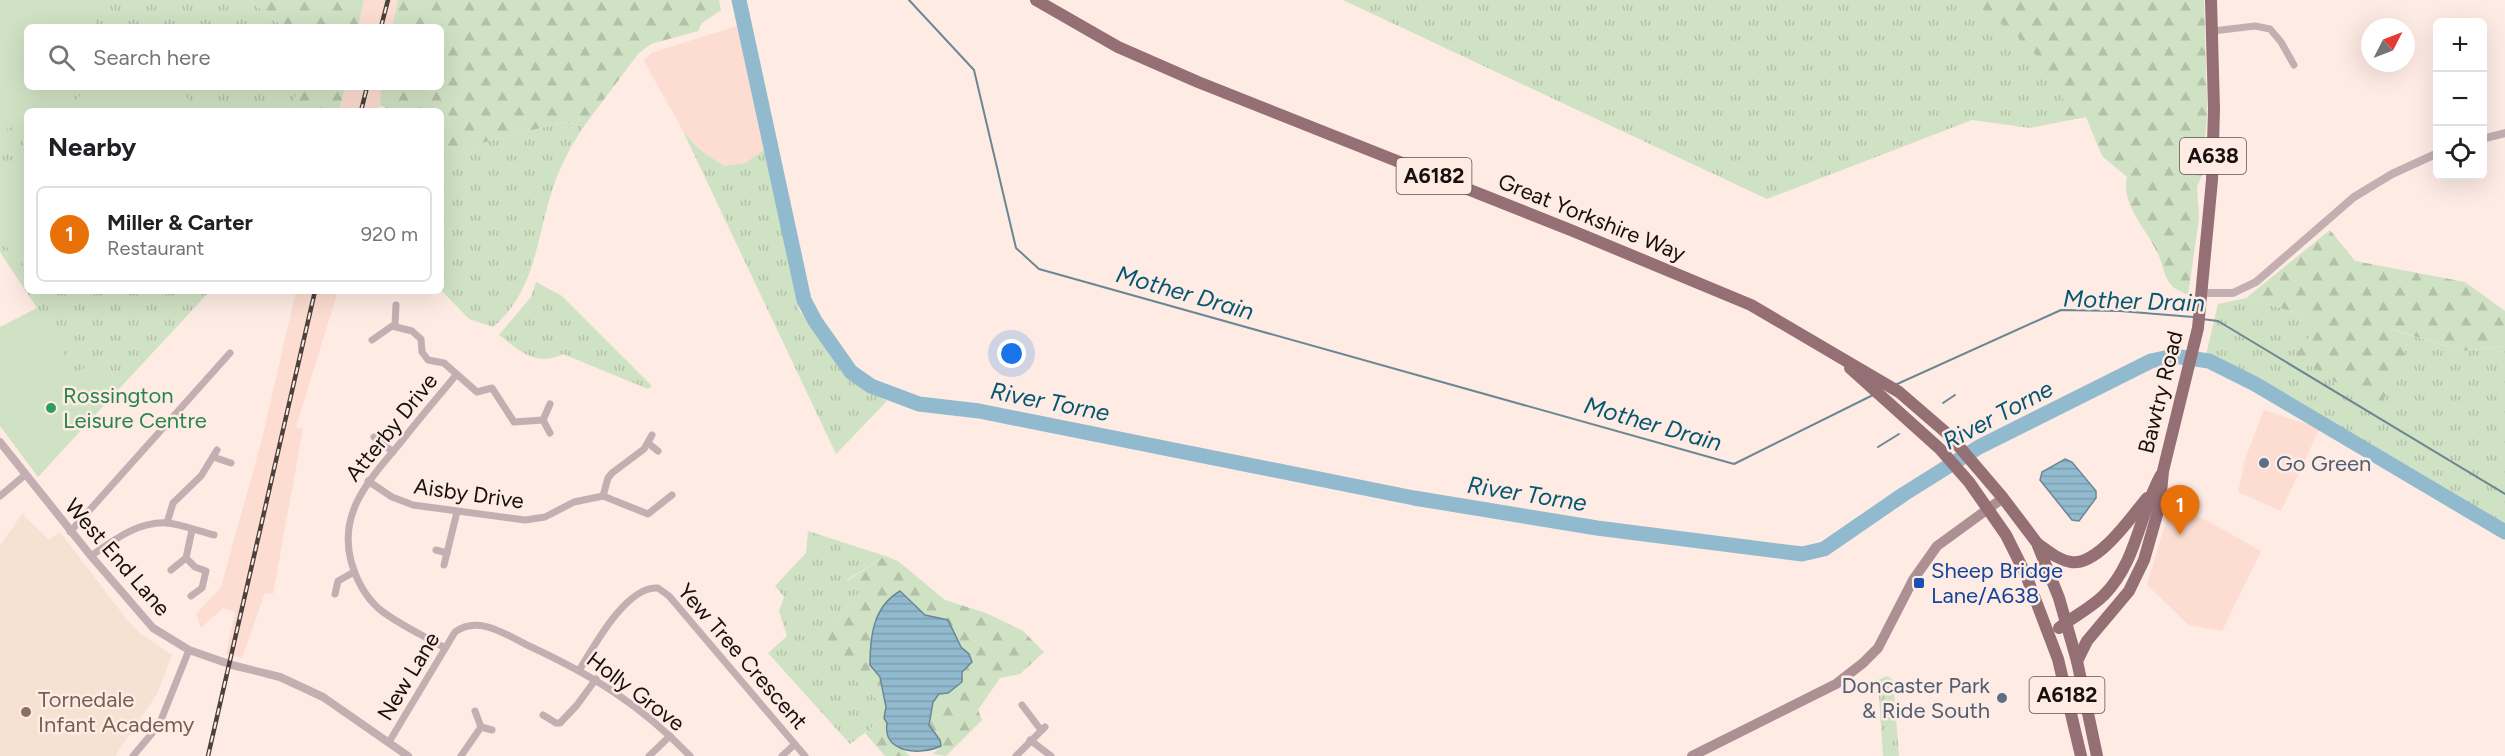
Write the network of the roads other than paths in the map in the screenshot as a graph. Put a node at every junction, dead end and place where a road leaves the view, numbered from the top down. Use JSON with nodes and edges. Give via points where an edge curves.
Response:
{"nodes":[{"id":1,"x":1036,"y":0,"type":"edge"},
{"id":2,"x":2211,"y":0,"type":"edge"},
{"id":3,"x":2213,"y":31,"type":"junction"},
{"id":4,"x":2294,"y":65,"type":"dead end"},
{"id":5,"x":2505,"y":133,"type":"edge"},
{"id":6,"x":2487,"y":138,"type":"edge"},
{"id":7,"x":2433,"y":155,"type":"edge"},
{"id":8,"x":2202,"y":293,"type":"junction"},
{"id":9,"x":396,"y":305,"type":"dead end"},
{"id":10,"x":395,"y":325,"type":"junction"},
{"id":11,"x":372,"y":340,"type":"dead end"},
{"id":12,"x":230,"y":353,"type":"dead end"},
{"id":13,"x":456,"y":375,"type":"junction"},
{"id":14,"x":1873,"y":382,"type":"junction"},
{"id":15,"x":550,"y":404,"type":"dead end"},
{"id":16,"x":543,"y":420,"type":"junction"},
{"id":17,"x":550,"y":433,"type":"dead end"},
{"id":18,"x":652,"y":435,"type":"dead end"},
{"id":19,"x":374,"y":437,"type":"dead end"},
{"id":20,"x":0,"y":442,"type":"edge"},
{"id":21,"x":648,"y":443,"type":"junction"},
{"id":22,"x":658,"y":451,"type":"dead end"},
{"id":23,"x":393,"y":452,"type":"junction"},
{"id":24,"x":231,"y":463,"type":"dead end"},
{"id":25,"x":2163,"y":471,"type":"junction"},
{"id":26,"x":26,"y":475,"type":"junction"},
{"id":27,"x":368,"y":481,"type":"junction"},
{"id":28,"x":2151,"y":493,"type":"junction"},
{"id":29,"x":672,"y":495,"type":"dead end"},
{"id":30,"x":0,"y":496,"type":"edge"},
{"id":31,"x":603,"y":496,"type":"junction"},
{"id":32,"x":2003,"y":498,"type":"junction"},
{"id":33,"x":1988,"y":508,"type":"junction"},
{"id":34,"x":457,"y":512,"type":"junction"},
{"id":35,"x":167,"y":523,"type":"junction"},
{"id":36,"x":192,"y":530,"type":"junction"},
{"id":37,"x":70,"y":532,"type":"junction"},
{"id":38,"x":214,"y":535,"type":"dead end"},
{"id":39,"x":2037,"y":543,"type":"junction"},
{"id":40,"x":436,"y":550,"type":"dead end"},
{"id":41,"x":447,"y":553,"type":"junction"},
{"id":42,"x":91,"y":556,"type":"junction"},
{"id":43,"x":186,"y":558,"type":"junction"},
{"id":44,"x":444,"y":565,"type":"dead end"},
{"id":45,"x":171,"y":570,"type":"dead end"},
{"id":46,"x":354,"y":572,"type":"junction"},
{"id":47,"x":335,"y":594,"type":"dead end"},
{"id":48,"x":191,"y":596,"type":"dead end"},
{"id":49,"x":2098,"y":626,"type":"junction"},
{"id":50,"x":2067,"y":628,"type":"junction"},
{"id":51,"x":493,"y":629,"type":"joint"},
{"id":52,"x":2050,"y":636,"type":"junction"},
{"id":53,"x":445,"y":648,"type":"junction"},
{"id":54,"x":189,"y":650,"type":"junction"},
{"id":55,"x":2077,"y":661,"type":"junction"},
{"id":56,"x":580,"y":669,"type":"junction"},
{"id":57,"x":596,"y":679,"type":"junction"},
{"id":58,"x":1022,"y":705,"type":"dead end"},
{"id":59,"x":475,"y":711,"type":"dead end"},
{"id":60,"x":543,"y":715,"type":"dead end"},
{"id":61,"x":481,"y":727,"type":"junction"},
{"id":62,"x":492,"y":730,"type":"dead end"},
{"id":63,"x":670,"y":736,"type":"junction"},
{"id":64,"x":1030,"y":740,"type":"junction"},
{"id":65,"x":389,"y":742,"type":"junction"},
{"id":66,"x":795,"y":744,"type":"junction"},
{"id":67,"x":133,"y":756,"type":"edge"},
{"id":68,"x":408,"y":756,"type":"edge"},
{"id":69,"x":461,"y":756,"type":"edge"},
{"id":70,"x":650,"y":756,"type":"edge"},
{"id":71,"x":690,"y":756,"type":"edge"},
{"id":72,"x":782,"y":756,"type":"edge"},
{"id":73,"x":805,"y":756,"type":"edge"},
{"id":74,"x":1016,"y":756,"type":"edge"},
{"id":75,"x":1051,"y":756,"type":"edge"},
{"id":76,"x":1692,"y":756,"type":"edge"},
{"id":77,"x":2081,"y":756,"type":"edge"},
{"id":78,"x":2097,"y":756,"type":"edge"}],
"edges":[{"from":1,"to":14,"type":"highway","name":"Great Yorkshire Way","number":"A6182","via":[[1118,47],[1198,82],[1751,305],[1832,351]]},
{"from":2,"to":3,"type":"highway","name":"Bawtry Road","number":"A638"},
{"from":3,"to":4,"type":"street","via":[[2255,26],[2270,29]]},
{"from":3,"to":8,"type":"highway","name":"Bawtry Road","number":"A638","via":[[2212,180]]},
{"from":5,"to":6,"type":"street"},
{"from":7,"to":8,"type":"street","via":[[2354,196],[2256,282],[2233,293]]},
{"from":8,"to":25,"type":"highway","name":"Bawtry Road","number":"A638","via":[[2198,328]]},
{"from":9,"to":10,"type":"street"},
{"from":10,"to":11,"type":"street"},
{"from":10,"to":13,"type":"street","via":[[418,335],[428,360],[444,363]]},
{"from":12,"to":37,"type":"street"},
{"from":13,"to":16,"type":"street","via":[[477,392],[493,389],[514,422]]},
{"from":13,"to":23,"type":"street","name":"Atterby Drive"},
{"from":14,"to":32,"type":"highway","name":"Great Yorkshire Way","number":"A6182","via":[[1899,392],[1950,436]]},
{"from":14,"to":33,"type":"highway","name":"Great Yorkshire Way","number":"A6182","via":[[1883,398],[1940,449]]},
{"from":15,"to":16,"type":"street"},
{"from":16,"to":17,"type":"street"},
{"from":18,"to":21,"type":"street"},
{"from":19,"to":23,"type":"street"},
{"from":20,"to":26,"type":"street","name":"West End Lane"},
{"from":21,"to":22,"type":"street"},
{"from":21,"to":31,"type":"street","via":[[612,473]]},
{"from":23,"to":27,"type":"street","name":"Atterby Drive"},
{"from":24,"to":35,"type":"street","via":[[215,454],[201,476],[173,503]]},
{"from":25,"to":28,"type":"highway","name":"Bawtry Road","number":"A638"},
{"from":25,"to":49,"type":"highway","name":"Bawtry Road","number":"A638","via":[[2160,504],[2138,575]]},
{"from":26,"to":30,"type":"street"},
{"from":26,"to":37,"type":"street","name":"West End Lane"},
{"from":27,"to":34,"type":"street","name":"Aisby Drive","via":[[402,502]]},
{"from":27,"to":46,"type":"street","name":"Atterby Drive","via":[[348,525]]},
{"from":28,"to":39,"type":"highway","via":[[2101,551],[2081,562],[2061,560]]},
{"from":28,"to":50,"type":"highway","name":"Bawtry Road","number":"A638","via":[[2122,572],[2104,595]]},
{"from":29,"to":31,"type":"street","via":[[648,514]]},
{"from":31,"to":34,"type":"street","name":"Aisby Drive","via":[[574,502],[534,520]]},
{"from":32,"to":33,"type":"main road"},
{"from":32,"to":39,"type":"highway","name":"Great Yorkshire Way","number":"A6182"},
{"from":33,"to":52,"type":"highway","name":"Great Yorkshire Way","number":"A6182","via":[[2026,575]]},
{"from":33,"to":76,"type":"main road","via":[[1937,546],[1923,562],[1878,648],[1863,663],[1836,684]]},
{"from":34,"to":41,"type":"street"},
{"from":35,"to":36,"type":"street"},
{"from":35,"to":42,"type":"street","via":[[139,527]]},
{"from":36,"to":38,"type":"street"},
{"from":36,"to":43,"type":"street"},
{"from":37,"to":42,"type":"street","name":"West End Lane"},
{"from":39,"to":50,"type":"highway","name":"Great Yorkshire Way","number":"A6182"},
{"from":40,"to":41,"type":"street"},
{"from":41,"to":44,"type":"street"},
{"from":42,"to":54,"type":"street","name":"West End Lane","via":[[153,628]]},
{"from":43,"to":45,"type":"street"},
{"from":43,"to":48,"type":"street","via":[[206,571],[202,588]]},
{"from":46,"to":47,"type":"street","via":[[338,581]]},
{"from":46,"to":53,"type":"street","name":"Atterby Drive","via":[[377,607]]},
{"from":49,"to":50,"type":"highway","name":"Bawtry Road","number":"A638"},
{"from":49,"to":55,"type":"highway","name":"Bawtry Road","number":"A638"},
{"from":50,"to":52,"type":"highway","name":"Bawtry Road","number":"A638"},
{"from":50,"to":55,"type":"highway","name":"Great Yorkshire Way","number":"A6182"},
{"from":51,"to":53,"type":"street","name":"New Lane","via":[[469,624],[455,632]]},
{"from":51,"to":56,"type":"street","name":"Holly Grove"},
{"from":52,"to":77,"type":"highway","name":"Great Yorkshire Way","number":"A6182"},
{"from":53,"to":65,"type":"street","name":"New Lane"},
{"from":54,"to":65,"type":"street","name":"West End Lane","via":[[280,677],[322,697]]},
{"from":54,"to":67,"type":"street","via":[[159,724]]},
{"from":55,"to":78,"type":"highway","name":"Great Yorkshire Way","number":"A6182"},
{"from":56,"to":57,"type":"street","name":"Holly Grove"},
{"from":56,"to":66,"type":"street","name":"Yew Tree Crescent","via":[[602,633],[625,606],[645,589],[658,588]]},
{"from":57,"to":60,"type":"street","via":[[558,724]]},
{"from":57,"to":63,"type":"street","name":"Holly Grove"},
{"from":58,"to":64,"type":"street","via":[[1043,729]]},
{"from":59,"to":61,"type":"street"},
{"from":61,"to":62,"type":"street"},
{"from":61,"to":69,"type":"street"},
{"from":63,"to":70,"type":"street"},
{"from":63,"to":71,"type":"street","name":"Holly Grove"},
{"from":64,"to":74,"type":"street"},
{"from":64,"to":75,"type":"street"},
{"from":65,"to":68,"type":"street","name":"West End Lane"},
{"from":66,"to":72,"type":"street"},
{"from":66,"to":73,"type":"street","name":"Yew Tree Crescent"}]}
